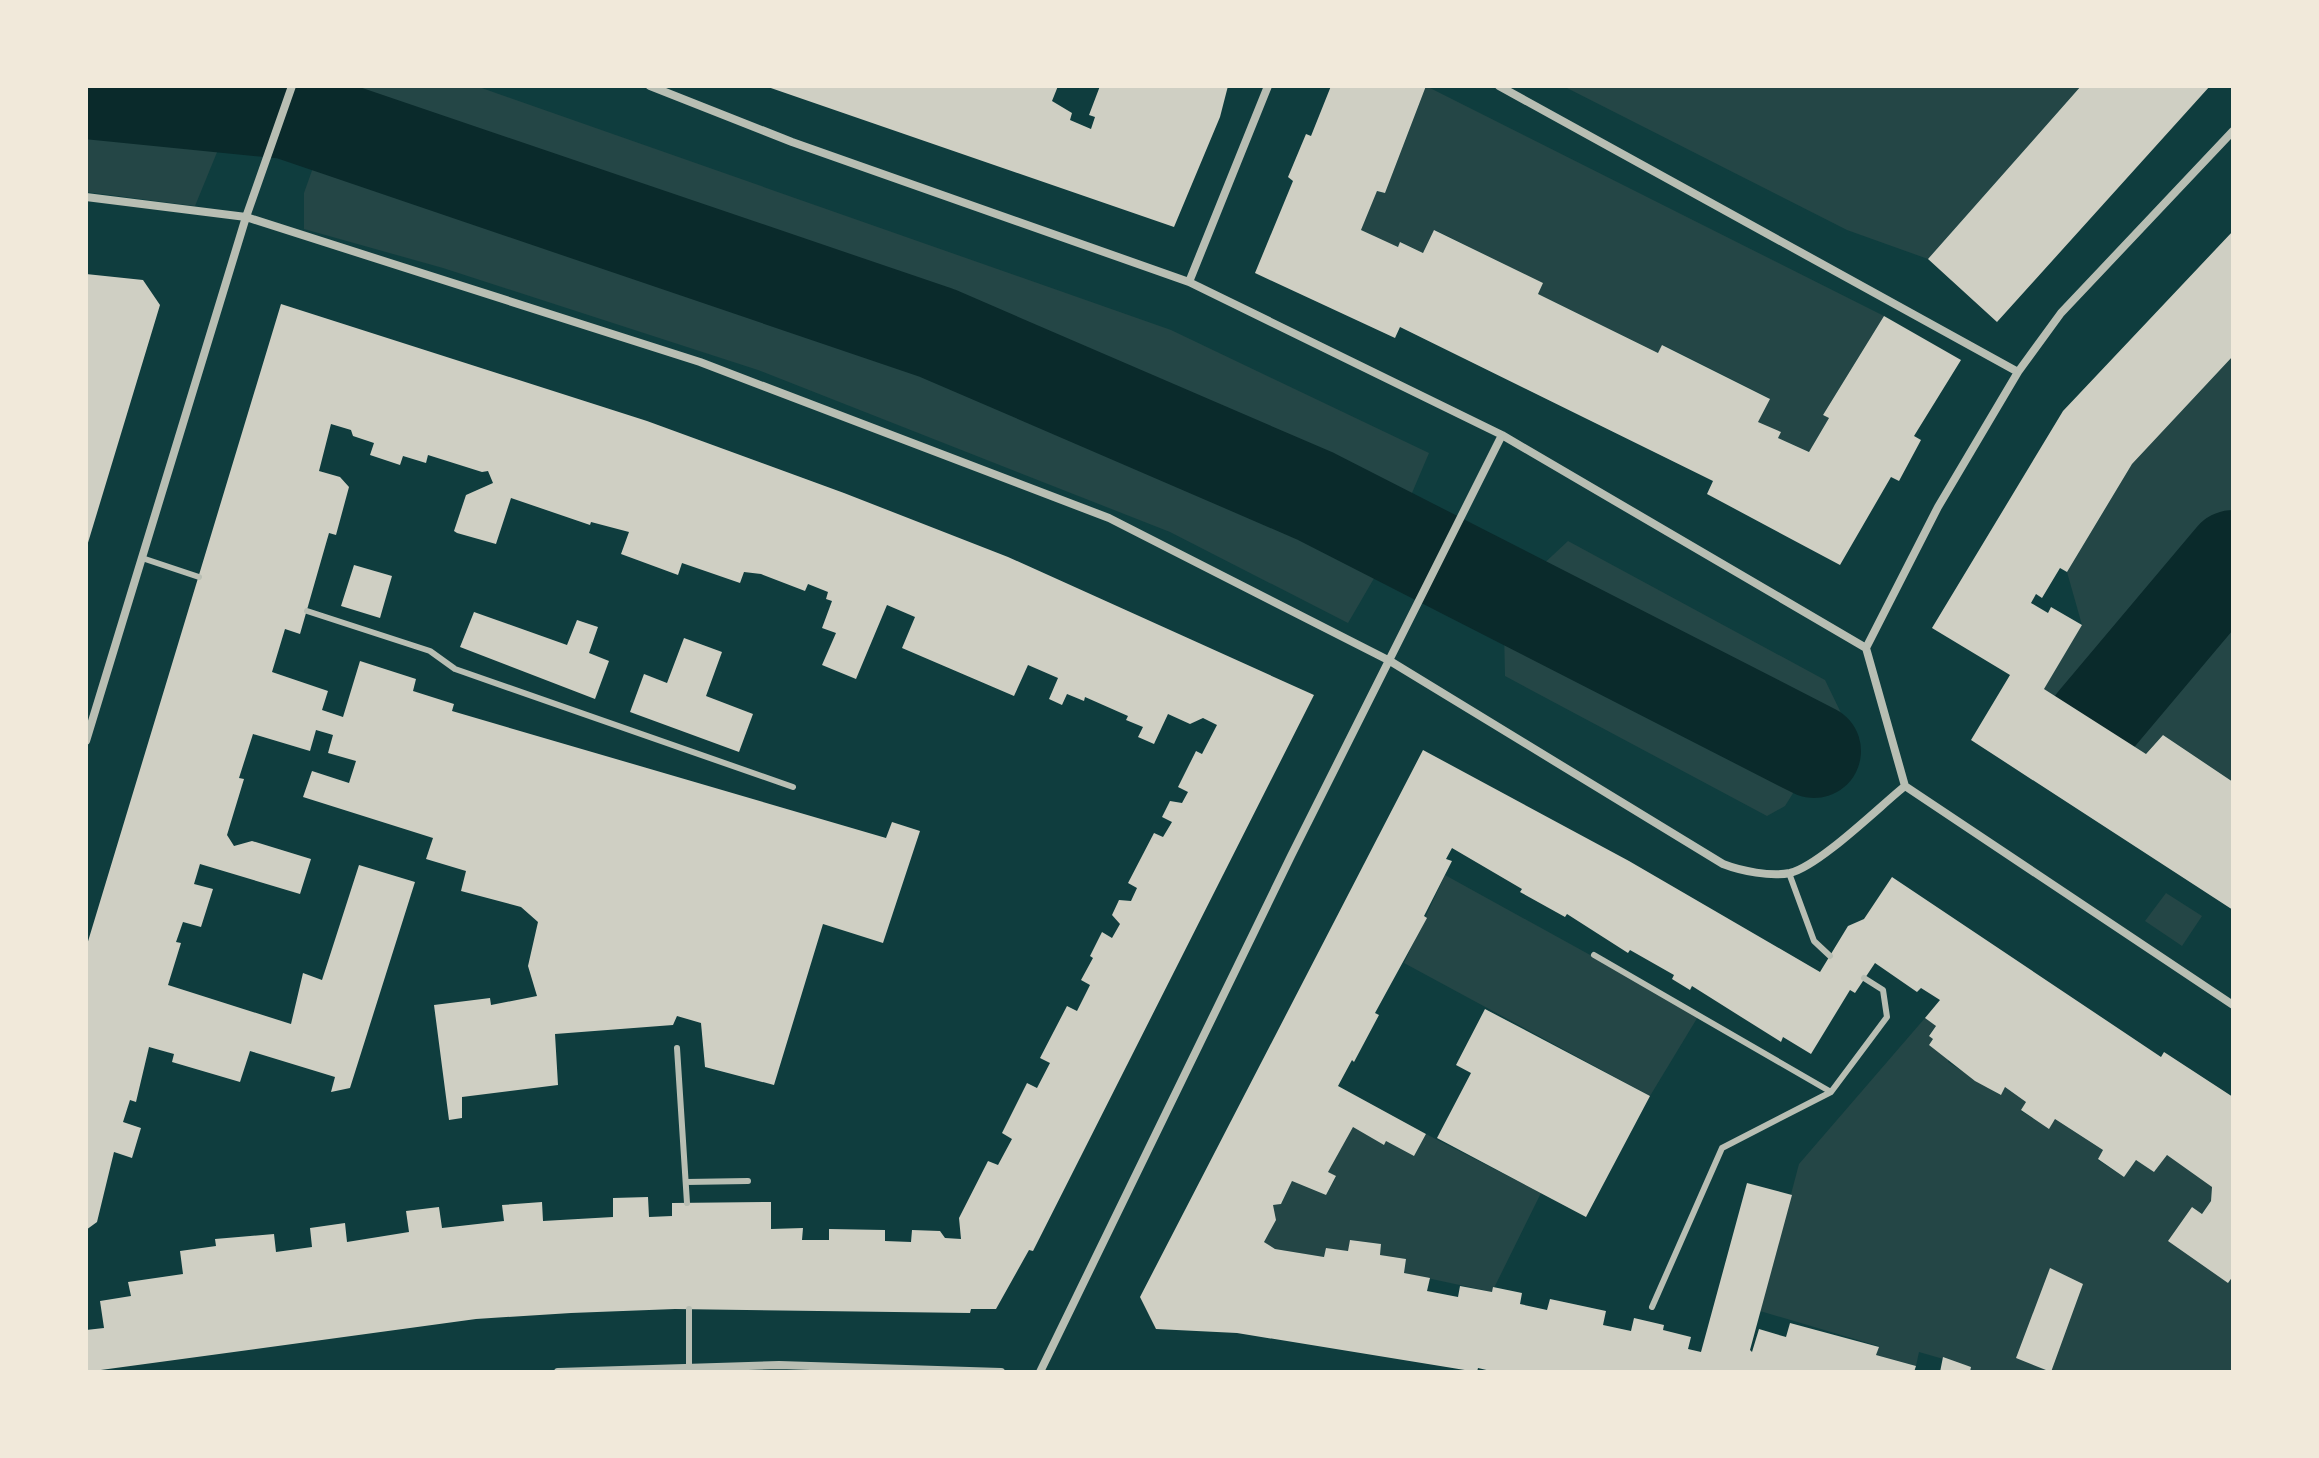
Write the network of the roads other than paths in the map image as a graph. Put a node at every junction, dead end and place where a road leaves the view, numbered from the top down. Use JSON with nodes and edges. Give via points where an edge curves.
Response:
{"nodes":[{"id":1,"x":292,"y":86,"type":"edge"},
{"id":2,"x":650,"y":86,"type":"edge"},
{"id":3,"x":1268,"y":86,"type":"edge"},
{"id":4,"x":1499,"y":86,"type":"edge"},
{"id":5,"x":1523,"y":86,"type":"edge"},
{"id":6,"x":1518,"y":97,"type":"junction"},
{"id":7,"x":2233,"y":131,"type":"edge"},
{"id":8,"x":86,"y":197,"type":"edge"},
{"id":9,"x":246,"y":217,"type":"junction"},
{"id":10,"x":1189,"y":282,"type":"junction"},
{"id":11,"x":2018,"y":372,"type":"junction"},
{"id":12,"x":1502,"y":435,"type":"junction"},
{"id":13,"x":142,"y":558,"type":"junction"},
{"id":14,"x":199,"y":577,"type":"dead end"},
{"id":15,"x":307,"y":611,"type":"dead end"},
{"id":16,"x":1866,"y":648,"type":"junction"},
{"id":17,"x":1390,"y":661,"type":"junction"},
{"id":18,"x":86,"y":741,"type":"edge"},
{"id":19,"x":1905,"y":786,"type":"junction"},
{"id":20,"x":793,"y":787,"type":"dead end"},
{"id":21,"x":1789,"y":873,"type":"junction"},
{"id":22,"x":1594,"y":955,"type":"dead end"},
{"id":23,"x":1830,"y":956,"type":"dead end"},
{"id":24,"x":1864,"y":978,"type":"dead end"},
{"id":25,"x":2233,"y":1005,"type":"edge"},
{"id":26,"x":677,"y":1048,"type":"dead end"},
{"id":27,"x":1831,"y":1092,"type":"junction"},
{"id":28,"x":748,"y":1181,"type":"dead end"},
{"id":29,"x":686,"y":1182,"type":"junction"},
{"id":30,"x":687,"y":1203,"type":"dead end"},
{"id":31,"x":1652,"y":1307,"type":"dead end"},
{"id":32,"x":689,"y":1309,"type":"dead end"},
{"id":33,"x":689,"y":1368,"type":"junction"},
{"id":34,"x":558,"y":1372,"type":"edge"},
{"id":35,"x":1001,"y":1372,"type":"edge"},
{"id":36,"x":1040,"y":1372,"type":"edge"}],
"edges":[{"from":1,"to":9,"type":"street"},
{"from":2,"to":10,"type":"street","via":[[792,142]]},
{"from":3,"to":10,"type":"street"},
{"from":4,"to":6,"type":"street"},
{"from":5,"to":6,"type":"lane"},
{"from":6,"to":11,"type":"street"},
{"from":7,"to":11,"type":"street","via":[[2061,313]]},
{"from":8,"to":9,"type":"street"},
{"from":9,"to":13,"type":"street"},
{"from":9,"to":17,"type":"street","via":[[700,362],[1109,518]]},
{"from":10,"to":12,"type":"street"},
{"from":11,"to":16,"type":"street","via":[[1938,507]]},
{"from":12,"to":16,"type":"street"},
{"from":12,"to":17,"type":"street"},
{"from":13,"to":14,"type":"lane"},
{"from":13,"to":18,"type":"street"},
{"from":15,"to":20,"type":"lane","via":[[430,651],[455,669]]},
{"from":16,"to":19,"type":"street"},
{"from":17,"to":21,"type":"street","via":[[1723,864]]},
{"from":17,"to":36,"type":"street"},
{"from":19,"to":21,"type":"street","via":[[1808,865]]},
{"from":19,"to":25,"type":"street"},
{"from":21,"to":23,"type":"lane","via":[[1814,941]]},
{"from":22,"to":27,"type":"lane"},
{"from":24,"to":27,"type":"lane","via":[[1883,990],[1887,1017]]},
{"from":26,"to":29,"type":"lane"},
{"from":27,"to":31,"type":"lane","via":[[1722,1148]]},
{"from":28,"to":29,"type":"lane"},
{"from":29,"to":30,"type":"lane"},
{"from":32,"to":33,"type":"lane"},
{"from":33,"to":34,"type":"street"},
{"from":33,"to":35,"type":"street","via":[[779,1365]]}]}
